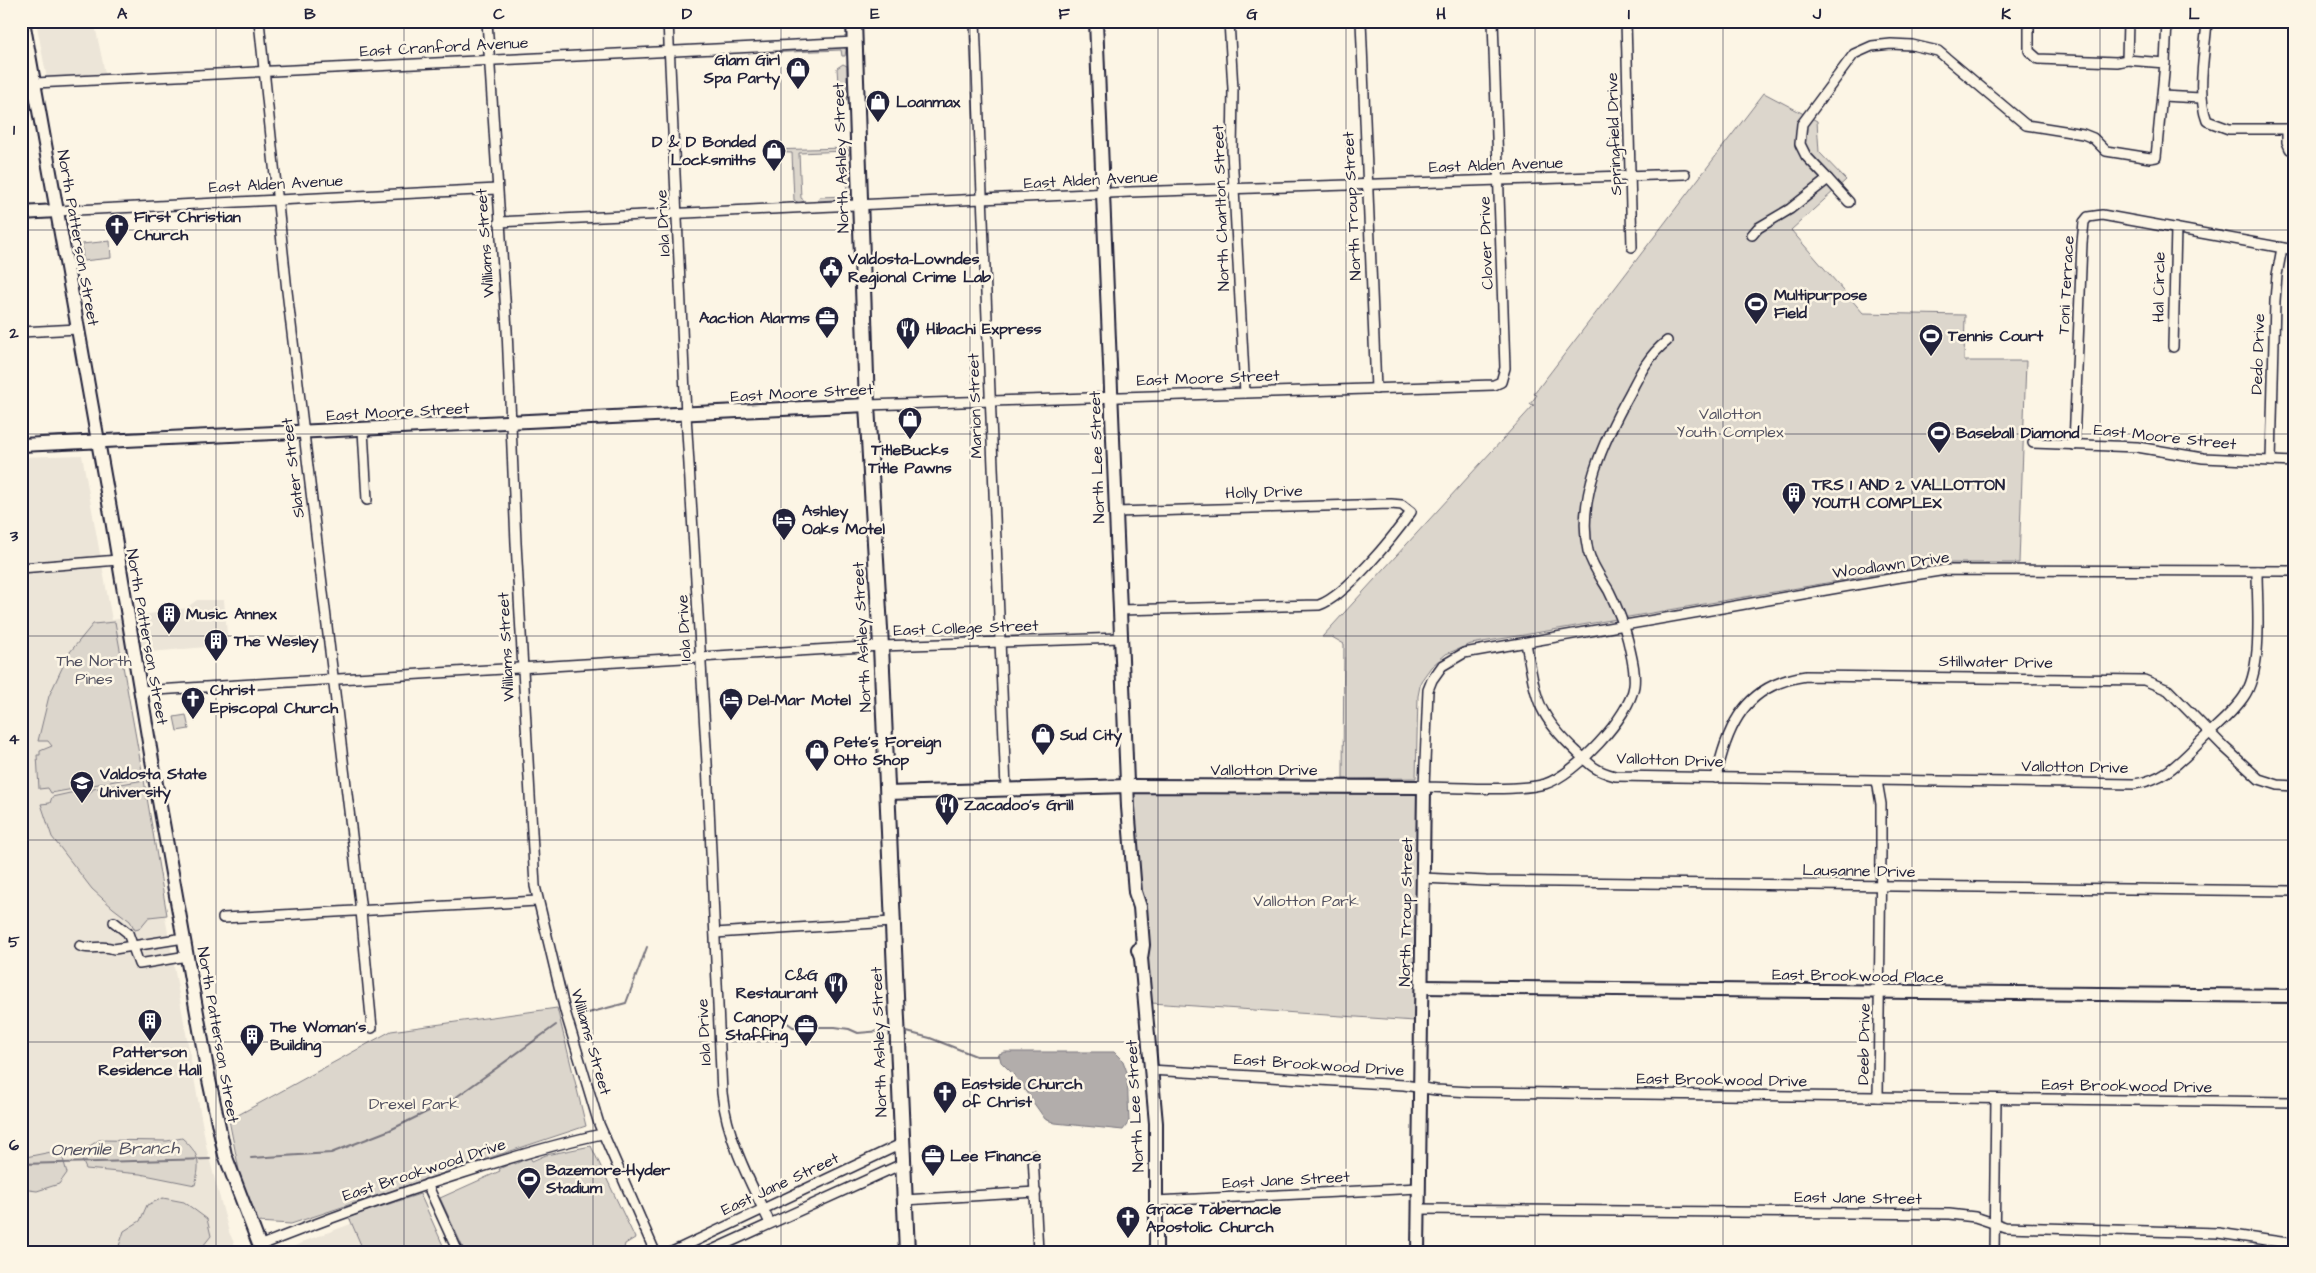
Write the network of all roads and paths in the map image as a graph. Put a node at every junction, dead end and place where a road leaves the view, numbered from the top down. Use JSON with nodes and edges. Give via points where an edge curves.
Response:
{"nodes":[{"id":1,"x":24,"y":21,"type":"edge"},
{"id":2,"x":259,"y":21,"type":"edge"},
{"id":3,"x":487,"y":21,"type":"edge"},
{"id":4,"x":668,"y":21,"type":"edge"},
{"id":5,"x":854,"y":21,"type":"edge"},
{"id":6,"x":975,"y":21,"type":"edge"},
{"id":7,"x":1096,"y":21,"type":"edge"},
{"id":8,"x":1229,"y":21,"type":"edge"},
{"id":9,"x":1361,"y":21,"type":"edge"},
{"id":10,"x":1493,"y":21,"type":"edge"},
{"id":11,"x":1626,"y":21,"type":"edge"},
{"id":12,"x":2030,"y":21,"type":"edge"},
{"id":13,"x":2128,"y":21,"type":"edge"},
{"id":14,"x":2167,"y":21,"type":"edge"},
{"id":15,"x":2207,"y":21,"type":"edge"},
{"id":16,"x":854,"y":42,"type":"junction"},
{"id":17,"x":670,"y":51,"type":"junction"},
{"id":18,"x":489,"y":60,"type":"junction"},
{"id":19,"x":2127,"y":60,"type":"junction"},
{"id":20,"x":2165,"y":63,"type":"junction"},
{"id":21,"x":265,"y":71,"type":"junction"},
{"id":22,"x":36,"y":88,"type":"junction"},
{"id":23,"x":21,"y":94,"type":"edge"},
{"id":24,"x":2162,"y":96,"type":"junction"},
{"id":25,"x":2202,"y":98,"type":"junction"},
{"id":26,"x":2291,"y":129,"type":"edge"},
{"id":27,"x":2295,"y":149,"type":"edge"},
{"id":28,"x":1685,"y":174,"type":"dead end"},
{"id":29,"x":1630,"y":175,"type":"junction"},
{"id":30,"x":1828,"y":179,"type":"junction"},
{"id":31,"x":1498,"y":180,"type":"junction"},
{"id":32,"x":1368,"y":184,"type":"junction"},
{"id":33,"x":497,"y":189,"type":"junction"},
{"id":34,"x":1234,"y":189,"type":"junction"},
{"id":35,"x":1103,"y":195,"type":"junction"},
{"id":36,"x":279,"y":199,"type":"junction"},
{"id":37,"x":982,"y":200,"type":"junction"},
{"id":38,"x":1849,"y":202,"type":"dead end"},
{"id":39,"x":860,"y":204,"type":"junction"},
{"id":40,"x":57,"y":211,"type":"junction"},
{"id":41,"x":21,"y":213,"type":"edge"},
{"id":42,"x":677,"y":213,"type":"junction"},
{"id":43,"x":499,"y":222,"type":"junction"},
{"id":44,"x":2176,"y":228,"type":"junction"},
{"id":45,"x":1752,"y":235,"type":"dead end"},
{"id":46,"x":1632,"y":247,"type":"dead end"},
{"id":47,"x":2282,"y":248,"type":"junction"},
{"id":48,"x":2295,"y":250,"type":"edge"},
{"id":49,"x":78,"y":329,"type":"junction"},
{"id":50,"x":21,"y":332,"type":"edge"},
{"id":51,"x":1667,"y":341,"type":"dead end"},
{"id":52,"x":2173,"y":347,"type":"dead end"},
{"id":53,"x":1504,"y":374,"type":"joint"},
{"id":54,"x":1376,"y":389,"type":"junction"},
{"id":55,"x":1244,"y":394,"type":"junction"},
{"id":56,"x":1111,"y":397,"type":"junction"},
{"id":57,"x":990,"y":402,"type":"junction"},
{"id":58,"x":867,"y":405,"type":"junction"},
{"id":59,"x":686,"y":415,"type":"junction"},
{"id":60,"x":510,"y":423,"type":"junction"},
{"id":61,"x":363,"y":430,"type":"junction"},
{"id":62,"x":304,"y":434,"type":"junction"},
{"id":63,"x":97,"y":443,"type":"junction"},
{"id":64,"x":2033,"y":443,"type":"dead end"},
{"id":65,"x":2074,"y":444,"type":"junction"},
{"id":66,"x":21,"y":445,"type":"edge"},
{"id":67,"x":2271,"y":461,"type":"junction"},
{"id":68,"x":2295,"y":462,"type":"edge"},
{"id":69,"x":367,"y":500,"type":"dead end"},
{"id":70,"x":1115,"y":512,"type":"junction"},
{"id":71,"x":118,"y":560,"type":"junction"},
{"id":72,"x":21,"y":568,"type":"edge"},
{"id":73,"x":2257,"y":570,"type":"junction"},
{"id":74,"x":2295,"y":571,"type":"edge"},
{"id":75,"x":1119,"y":610,"type":"junction"},
{"id":76,"x":1624,"y":625,"type":"junction"},
{"id":77,"x":1120,"y":638,"type":"junction"},
{"id":78,"x":1000,"y":642,"type":"junction"},
{"id":79,"x":1526,"y":642,"type":"junction"},
{"id":80,"x":881,"y":646,"type":"junction"},
{"id":81,"x":701,"y":657,"type":"junction"},
{"id":82,"x":522,"y":669,"type":"junction"},
{"id":83,"x":334,"y":680,"type":"junction"},
{"id":84,"x":140,"y":692,"type":"junction"},
{"id":85,"x":2210,"y":732,"type":"junction"},
{"id":86,"x":1584,"y":759,"type":"junction"},
{"id":87,"x":1716,"y":778,"type":"junction"},
{"id":88,"x":1877,"y":780,"type":"junction"},
{"id":89,"x":1128,"y":786,"type":"junction"},
{"id":90,"x":1424,"y":786,"type":"junction"},
{"id":91,"x":2295,"y":786,"type":"edge"},
{"id":92,"x":1006,"y":789,"type":"junction"},
{"id":93,"x":887,"y":793,"type":"junction"},
{"id":94,"x":1423,"y":878,"type":"junction"},
{"id":95,"x":1880,"y":886,"type":"junction"},
{"id":96,"x":2295,"y":891,"type":"edge"},
{"id":97,"x":537,"y":901,"type":"junction"},
{"id":98,"x":361,"y":911,"type":"junction"},
{"id":99,"x":222,"y":918,"type":"dead end"},
{"id":100,"x":114,"y":922,"type":"dead end"},
{"id":101,"x":892,"y":922,"type":"junction"},
{"id":102,"x":715,"y":933,"type":"junction"},
{"id":103,"x":184,"y":938,"type":"junction"},
{"id":104,"x":80,"y":946,"type":"dead end"},
{"id":105,"x":132,"y":946,"type":"junction"},
{"id":106,"x":187,"y":956,"type":"junction"},
{"id":107,"x":1422,"y":987,"type":"junction"},
{"id":108,"x":1879,"y":992,"type":"junction"},
{"id":109,"x":2295,"y":996,"type":"edge"},
{"id":110,"x":372,"y":1028,"type":"dead end"},
{"id":111,"x":1150,"y":1070,"type":"junction"},
{"id":112,"x":1421,"y":1088,"type":"junction"},
{"id":113,"x":1878,"y":1097,"type":"junction"},
{"id":114,"x":1996,"y":1099,"type":"junction"},
{"id":115,"x":2295,"y":1102,"type":"edge"},
{"id":116,"x":602,"y":1134,"type":"junction"},
{"id":117,"x":901,"y":1144,"type":"junction"},
{"id":118,"x":1033,"y":1155,"type":"dead end"},
{"id":119,"x":902,"y":1164,"type":"junction"},
{"id":120,"x":427,"y":1184,"type":"junction"},
{"id":121,"x":1419,"y":1188,"type":"junction"},
{"id":122,"x":1036,"y":1192,"type":"junction"},
{"id":123,"x":904,"y":1200,"type":"junction"},
{"id":124,"x":1155,"y":1201,"type":"junction"},
{"id":125,"x":763,"y":1209,"type":"junction"},
{"id":126,"x":1419,"y":1209,"type":"junction"},
{"id":127,"x":770,"y":1223,"type":"junction"},
{"id":128,"x":1994,"y":1223,"type":"junction"},
{"id":129,"x":2295,"y":1244,"type":"edge"},
{"id":130,"x":256,"y":1250,"type":"edge"},
{"id":131,"x":458,"y":1252,"type":"edge"},
{"id":132,"x":656,"y":1252,"type":"edge"},
{"id":133,"x":672,"y":1252,"type":"edge"},
{"id":134,"x":708,"y":1252,"type":"edge"},
{"id":135,"x":907,"y":1252,"type":"edge"},
{"id":136,"x":1038,"y":1252,"type":"edge"},
{"id":137,"x":1156,"y":1252,"type":"edge"},
{"id":138,"x":1418,"y":1252,"type":"edge"},
{"id":139,"x":1994,"y":1252,"type":"edge"}],
"edges":[{"from":1,"to":22,"type":"street","name":"North Patterson Street"},
{"from":2,"to":21,"type":"street","name":"Slater Street"},
{"from":3,"to":18,"type":"street","name":"Williams Street"},
{"from":4,"to":17,"type":"street","name":"Iola Drive"},
{"from":5,"to":16,"type":"main road","name":"North Ashley Street"},
{"from":6,"to":37,"type":"street","name":"Marion Street"},
{"from":7,"to":35,"type":"street","name":"North Lee Street"},
{"from":8,"to":34,"type":"street","name":"North Charlton Street"},
{"from":9,"to":32,"type":"street","name":"North Troup Street"},
{"from":10,"to":31,"type":"street","name":"Clover Drive"},
{"from":11,"to":29,"type":"street","name":"Springfield Drive"},
{"from":12,"to":19,"type":"street","via":[[2029,51],[2038,58]]},
{"from":13,"to":19,"type":"street"},
{"from":14,"to":20,"type":"street"},
{"from":15,"to":25,"type":"street"},
{"from":16,"to":17,"type":"street","name":"East Cranford Avenue"},
{"from":16,"to":39,"type":"main road","name":"North Ashley Street"},
{"from":17,"to":18,"type":"street","name":"East Cranford Avenue"},
{"from":17,"to":42,"type":"street","name":"Iola Drive"},
{"from":18,"to":21,"type":"street","name":"East Cranford Avenue"},
{"from":18,"to":33,"type":"street","name":"Williams Street"},
{"from":19,"to":20,"type":"street"},
{"from":20,"to":24,"type":"street"},
{"from":21,"to":22,"type":"street","name":"East Cranford Avenue"},
{"from":21,"to":36,"type":"street","name":"Slater Street"},
{"from":22,"to":23,"type":"street","name":"East Cranford Avenue"},
{"from":22,"to":40,"type":"street","name":"North Patterson Street"},
{"from":24,"to":25,"type":"street"},
{"from":24,"to":30,"type":"street","via":[[2156,157],[2106,151],[2084,134],[2026,125],[1938,52],[1912,44],[1872,46],[1854,54],[1802,124],[1800,144],[1806,156]]},
{"from":25,"to":26,"type":"street","via":[[2207,121],[2228,129]]},
{"from":26,"to":27,"type":"street","via":[[2287,142],[2290,149]]},
{"from":28,"to":29,"type":"street","name":"East Alden Avenue"},
{"from":29,"to":31,"type":"street","name":"East Alden Avenue"},
{"from":29,"to":46,"type":"street","name":"Springfield Drive"},
{"from":30,"to":38,"type":"street"},
{"from":30,"to":45,"type":"street"},
{"from":31,"to":32,"type":"street","name":"East Alden Avenue"},
{"from":31,"to":53,"type":"street","name":"Clover Drive"},
{"from":32,"to":34,"type":"street","name":"East Alden Avenue"},
{"from":32,"to":54,"type":"street","name":"North Troup Street"},
{"from":33,"to":36,"type":"street","name":"East Alden Avenue"},
{"from":33,"to":43,"type":"street","name":"Williams Street"},
{"from":34,"to":35,"type":"street","name":"East Alden Avenue"},
{"from":34,"to":55,"type":"street","name":"North Charlton Street"},
{"from":35,"to":37,"type":"street","name":"East Alden Avenue"},
{"from":35,"to":56,"type":"street","name":"North Lee Street"},
{"from":36,"to":40,"type":"street","name":"East Alden Avenue"},
{"from":36,"to":62,"type":"street","name":"Slater Street"},
{"from":37,"to":39,"type":"street","name":"East Alden Avenue"},
{"from":37,"to":57,"type":"street","name":"Marion Street"},
{"from":39,"to":42,"type":"street","name":"East Alden Avenue"},
{"from":39,"to":58,"type":"main road","name":"North Ashley Street"},
{"from":40,"to":41,"type":"street"},
{"from":40,"to":49,"type":"street","name":"North Patterson Street"},
{"from":42,"to":43,"type":"street","name":"East Alden Avenue"},
{"from":42,"to":59,"type":"street","name":"Iola Drive"},
{"from":43,"to":60,"type":"street","name":"Williams Street"},
{"from":44,"to":47,"type":"street"},
{"from":44,"to":52,"type":"street","name":"Hal Circle"},
{"from":44,"to":65,"type":"street","name":"Toni Terrace","via":[[2102,216],[2088,217],[2084,222]]},
{"from":47,"to":48,"type":"street"},
{"from":47,"to":67,"type":"street","name":"Dedo Drive","via":[[2275,301]]},
{"from":49,"to":50,"type":"street"},
{"from":49,"to":63,"type":"street","name":"North Patterson Street"},
{"from":51,"to":76,"type":"street","via":[[1649,358],[1617,417],[1600,454],[1589,500],[1588,552]]},
{"from":53,"to":54,"type":"street","name":"East Moore Street","via":[[1501,382],[1494,385]]},
{"from":54,"to":55,"type":"street","name":"East Moore Street"},
{"from":55,"to":56,"type":"street","name":"East Moore Street"},
{"from":56,"to":57,"type":"street","name":"East Moore Street"},
{"from":56,"to":70,"type":"street","name":"North Lee Street"},
{"from":57,"to":58,"type":"street","name":"East Moore Street"},
{"from":57,"to":78,"type":"street","name":"Marion Street"},
{"from":58,"to":59,"type":"street","name":"East Moore Street"},
{"from":58,"to":80,"type":"main road","name":"North Ashley Street"},
{"from":59,"to":60,"type":"street","name":"East Moore Street"},
{"from":59,"to":81,"type":"street","name":"Iola Drive"},
{"from":60,"to":61,"type":"street","name":"East Moore Street"},
{"from":60,"to":82,"type":"street","name":"Williams Street"},
{"from":61,"to":62,"type":"street","name":"East Moore Street"},
{"from":61,"to":69,"type":"street"},
{"from":62,"to":63,"type":"street","name":"East Moore Street"},
{"from":62,"to":83,"type":"street","name":"Slater Street"},
{"from":63,"to":66,"type":"street","name":"East Moore Street"},
{"from":63,"to":71,"type":"street","name":"North Patterson Street"},
{"from":64,"to":65,"type":"street","name":"East Moore Street"},
{"from":65,"to":67,"type":"street","name":"East Moore Street","via":[[2137,447],[2203,458]]},
{"from":67,"to":68,"type":"street","name":"East Moore Street"},
{"from":70,"to":75,"type":"street","name":"North Lee Street"},
{"from":70,"to":75,"type":"street","name":"Holly Drive","via":[[1391,504],[1402,505],[1411,512],[1330,602],[1319,606]]},
{"from":71,"to":72,"type":"street"},
{"from":71,"to":84,"type":"street","name":"North Patterson Street"},
{"from":73,"to":74,"type":"street","name":"Woodlawn Drive"},
{"from":73,"to":76,"type":"street","name":"Woodlawn Drive","via":[[1946,570]]},
{"from":73,"to":85,"type":"street","name":"Vallotton Drive","via":[[2256,662],[2252,680],[2239,703]]},
{"from":75,"to":77,"type":"street","name":"North Lee Street"},
{"from":76,"to":79,"type":"street","name":"Woodlawn Drive"},
{"from":76,"to":86,"type":"street","via":[[1634,669],[1631,697],[1624,712]]},
{"from":77,"to":78,"type":"street","name":"East College Street"},
{"from":77,"to":89,"type":"street","name":"North Lee Street"},
{"from":78,"to":80,"type":"street","name":"East College Street"},
{"from":78,"to":92,"type":"street","name":"Marion Street"},
{"from":79,"to":86,"type":"street","via":[[1542,712],[1557,734]]},
{"from":79,"to":90,"type":"street","name":"North Troup Street","via":[[1464,654],[1449,660],[1437,672],[1428,690]]},
{"from":80,"to":81,"type":"street","name":"East College Street"},
{"from":80,"to":93,"type":"main road","name":"North Ashley Street"},
{"from":81,"to":82,"type":"street","name":"East College Street"},
{"from":81,"to":102,"type":"street","name":"Iola Drive"},
{"from":82,"to":83,"type":"street","name":"East College Street"},
{"from":82,"to":97,"type":"street","name":"Williams Street"},
{"from":83,"to":84,"type":"street","name":"East College Street"},
{"from":83,"to":98,"type":"street","name":"Slater Street"},
{"from":84,"to":103,"type":"street","name":"North Patterson Street"},
{"from":85,"to":87,"type":"street","name":"Stillwater Drive","via":[[2168,690],[2144,680],[1806,676],[1775,684],[1746,705],[1726,737]]},
{"from":85,"to":88,"type":"street","name":"Vallotton Drive","via":[[2175,767],[2148,782]]},
{"from":85,"to":91,"type":"street","name":"Stillwater Drive","via":[[2259,779]]},
{"from":86,"to":87,"type":"street","name":"Vallotton Drive","via":[[1594,769],[1615,776]]},
{"from":86,"to":90,"type":"street","name":"Vallotton Drive","via":[[1560,778],[1530,787]]},
{"from":87,"to":88,"type":"street","name":"Vallotton Drive"},
{"from":88,"to":95,"type":"street","name":"Deeb Drive","via":[[1881,804]]},
{"from":89,"to":90,"type":"street","name":"Vallotton Drive"},
{"from":89,"to":92,"type":"street","name":"Vallotton Drive"},
{"from":89,"to":111,"type":"street","name":"North Lee Street","via":[[1135,892],[1133,908],[1141,958]]},
{"from":90,"to":94,"type":"street","name":"North Troup Street"},
{"from":92,"to":93,"type":"street","name":"Vallotton Drive"},
{"from":93,"to":101,"type":"main road","name":"North Ashley Street"},
{"from":94,"to":95,"type":"street","name":"Lausanne Drive"},
{"from":94,"to":107,"type":"street","name":"North Troup Street"},
{"from":95,"to":96,"type":"street","name":"Lausanne Drive"},
{"from":95,"to":108,"type":"street","name":"Deeb Drive"},
{"from":97,"to":98,"type":"street"},
{"from":97,"to":116,"type":"street","name":"Williams Street","via":[[565,1011]]},
{"from":98,"to":99,"type":"street"},
{"from":98,"to":110,"type":"street","name":"Slater Street"},
{"from":100,"to":105,"type":"street","via":[[128,933]]},
{"from":101,"to":102,"type":"street"},
{"from":101,"to":117,"type":"main road","name":"North Ashley Street"},
{"from":102,"to":125,"type":"street","name":"Iola Drive","via":[[724,1115]]},
{"from":103,"to":105,"type":"street"},
{"from":103,"to":106,"type":"street","name":"North Patterson Street"},
{"from":104,"to":105,"type":"street","via":[[104,945],[114,949]]},
{"from":105,"to":106,"type":"street","via":[[139,964]]},
{"from":106,"to":130,"type":"street","name":"North Patterson Street","via":[[224,1152]]},
{"from":107,"to":108,"type":"street","name":"East Brookwood Place"},
{"from":107,"to":112,"type":"street","name":"North Troup Street"},
{"from":108,"to":109,"type":"street","name":"East Brookwood Place"},
{"from":108,"to":113,"type":"street","name":"Deeb Drive"},
{"from":111,"to":112,"type":"street","name":"East Brookwood Drive"},
{"from":111,"to":124,"type":"street","name":"North Lee Street","via":[[1156,1126]]},
{"from":112,"to":113,"type":"street","name":"East Brookwood Drive","via":[[1481,1092]]},
{"from":112,"to":121,"type":"street","name":"North Troup Street"},
{"from":113,"to":114,"type":"street","name":"East Brookwood Drive"},
{"from":114,"to":115,"type":"street","name":"East Brookwood Drive"},
{"from":114,"to":128,"type":"street"},
{"from":116,"to":120,"type":"street","name":"East Brookwood Drive"},
{"from":116,"to":132,"type":"street","name":"Williams Street"},
{"from":117,"to":119,"type":"main road","name":"North Ashley Street"},
{"from":117,"to":125,"type":"street","name":"East Jane Street"},
{"from":118,"to":122,"type":"street"},
{"from":119,"to":123,"type":"main road","name":"North Ashley Street"},
{"from":119,"to":127,"type":"street","name":"East Jane Street"},
{"from":120,"to":130,"type":"street","name":"East Brookwood Drive","via":[[345,1212]]},
{"from":120,"to":131,"type":"street"},
{"from":121,"to":124,"type":"street","name":"East Jane Street"},
{"from":121,"to":126,"type":"street","name":"North Troup Street"},
{"from":122,"to":123,"type":"street"},
{"from":122,"to":136,"type":"street"},
{"from":123,"to":135,"type":"main road","name":"North Ashley Street"},
{"from":124,"to":137,"type":"street","name":"North Lee Street"},
{"from":125,"to":127,"type":"street","name":"Iola Drive"},
{"from":125,"to":133,"type":"street","name":"East Jane Street"},
{"from":126,"to":128,"type":"street","name":"East Jane Street","via":[[1949,1214]]},
{"from":126,"to":138,"type":"street","name":"North Troup Street"},
{"from":127,"to":134,"type":"street","name":"East Jane Street"},
{"from":128,"to":129,"type":"street","name":"East Jane Street","via":[[2022,1228],[2218,1233]]},
{"from":128,"to":139,"type":"street"}]}
